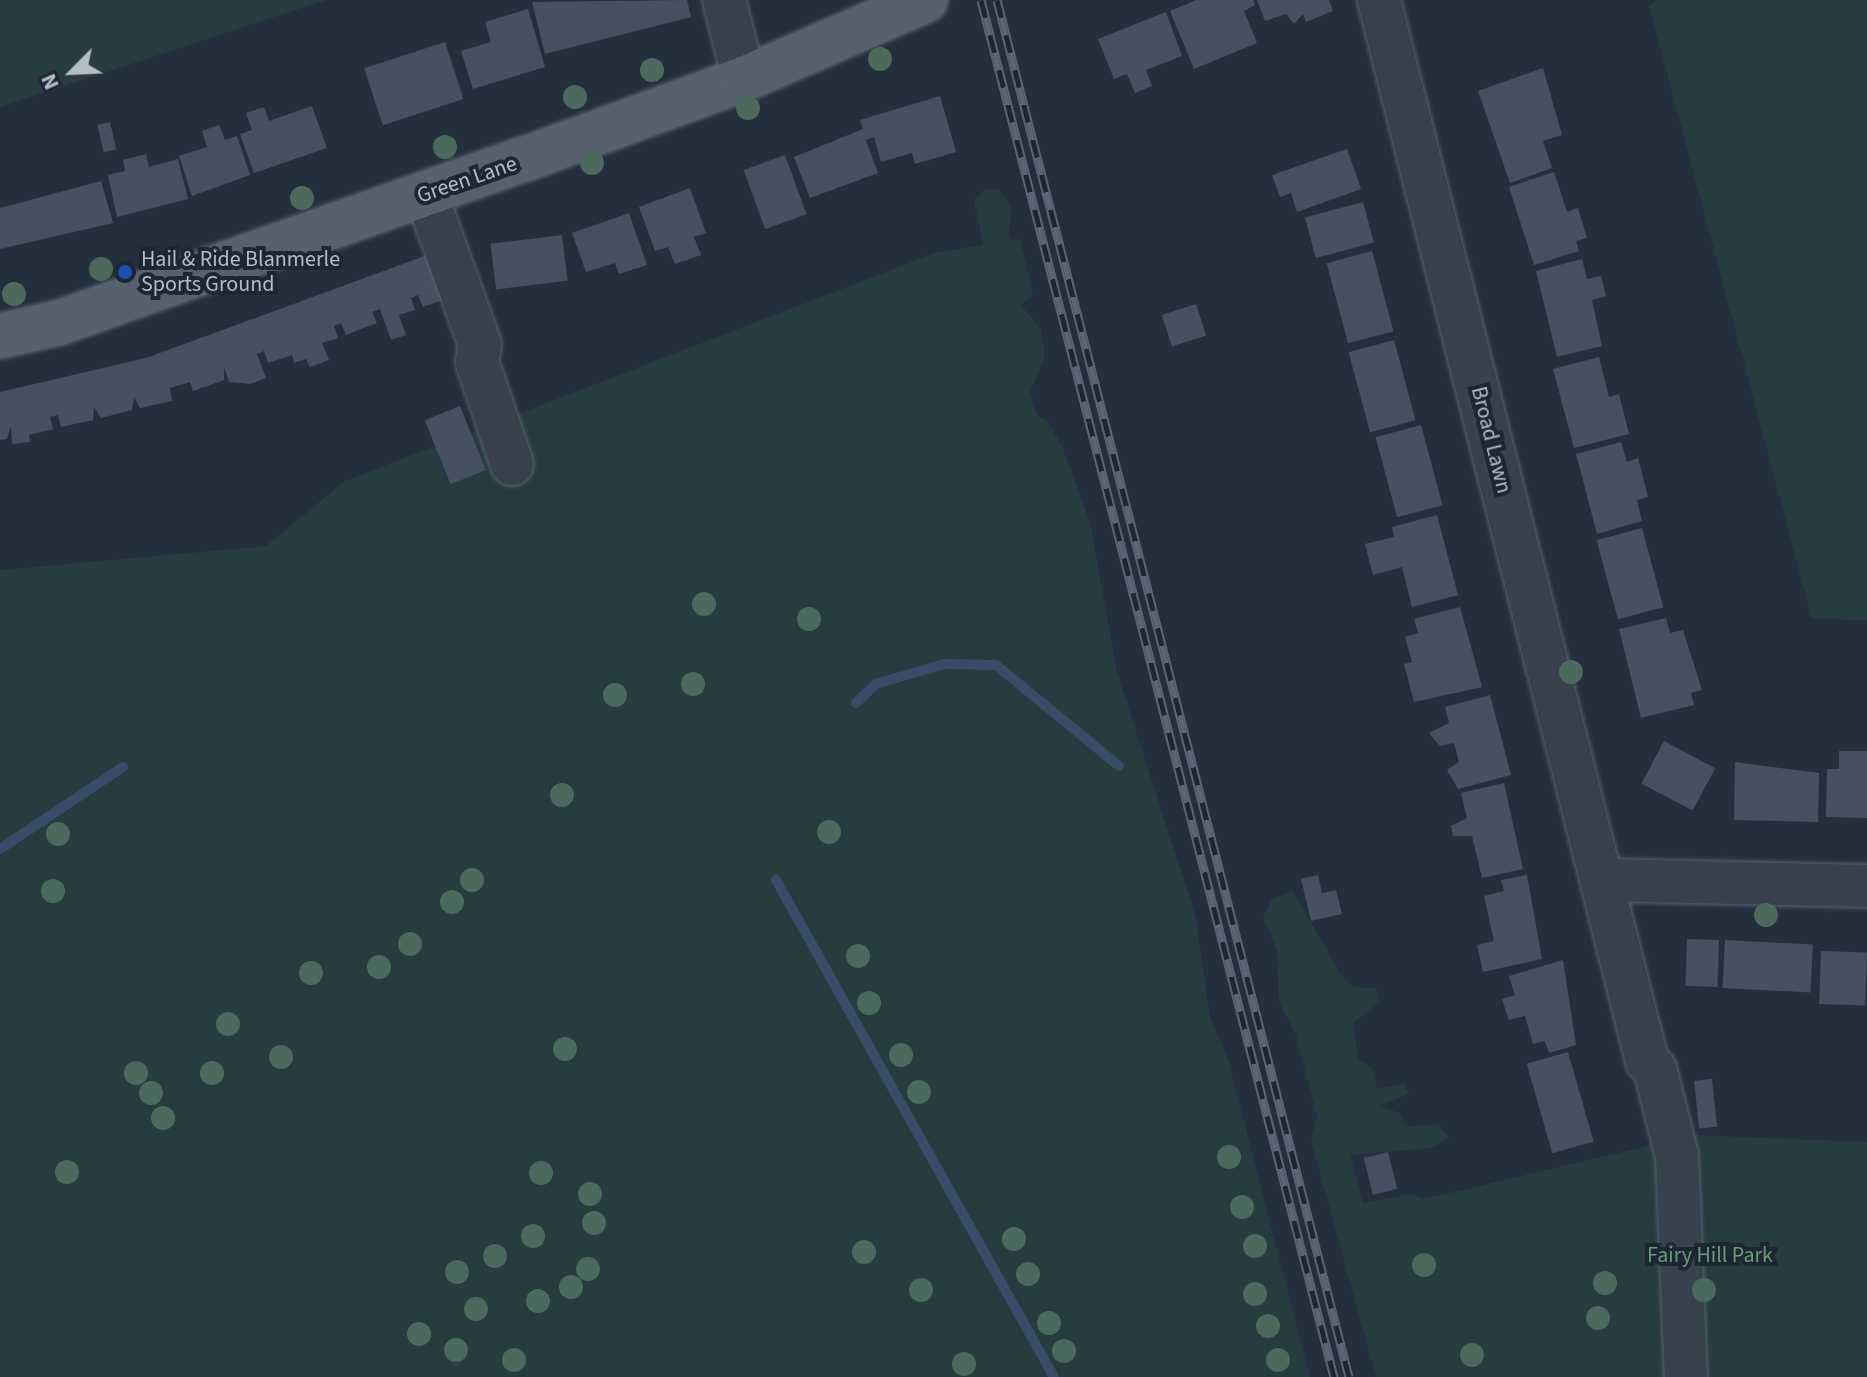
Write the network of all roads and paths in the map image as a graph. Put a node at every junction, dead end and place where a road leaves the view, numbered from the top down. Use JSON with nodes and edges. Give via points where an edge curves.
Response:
{"nodes":[{"id":1,"x":724,"y":0,"type":"edge"},
{"id":2,"x":1379,"y":0,"type":"edge"},
{"id":3,"x":922,"y":2,"type":"edge"},
{"id":4,"x":744,"y":79,"type":"junction"},
{"id":5,"x":426,"y":194,"type":"junction"},
{"id":6,"x":0,"y":336,"type":"edge"},
{"id":7,"x":512,"y":464,"type":"dead end"},
{"id":8,"x":1603,"y":880,"type":"junction"},
{"id":9,"x":1867,"y":886,"type":"edge"},
{"id":10,"x":1686,"y":1377,"type":"edge"}],
"edges":[{"from":1,"to":4,"type":"street"},
{"from":2,"to":8,"type":"street","name":"Broad Lawn"},
{"from":3,"to":4,"type":"main road","name":"Green Lane"},
{"from":4,"to":5,"type":"main road","name":"Green Lane"},
{"from":5,"to":6,"type":"main road","name":"Green Lane","via":[[58,323]]},
{"from":5,"to":7,"type":"street","via":[[480,345],[477,362]]},
{"from":8,"to":9,"type":"street"},
{"from":8,"to":10,"type":"street","name":"Broad Lawn","via":[[1647,1061],[1655,1069],[1677,1156]]}]}
